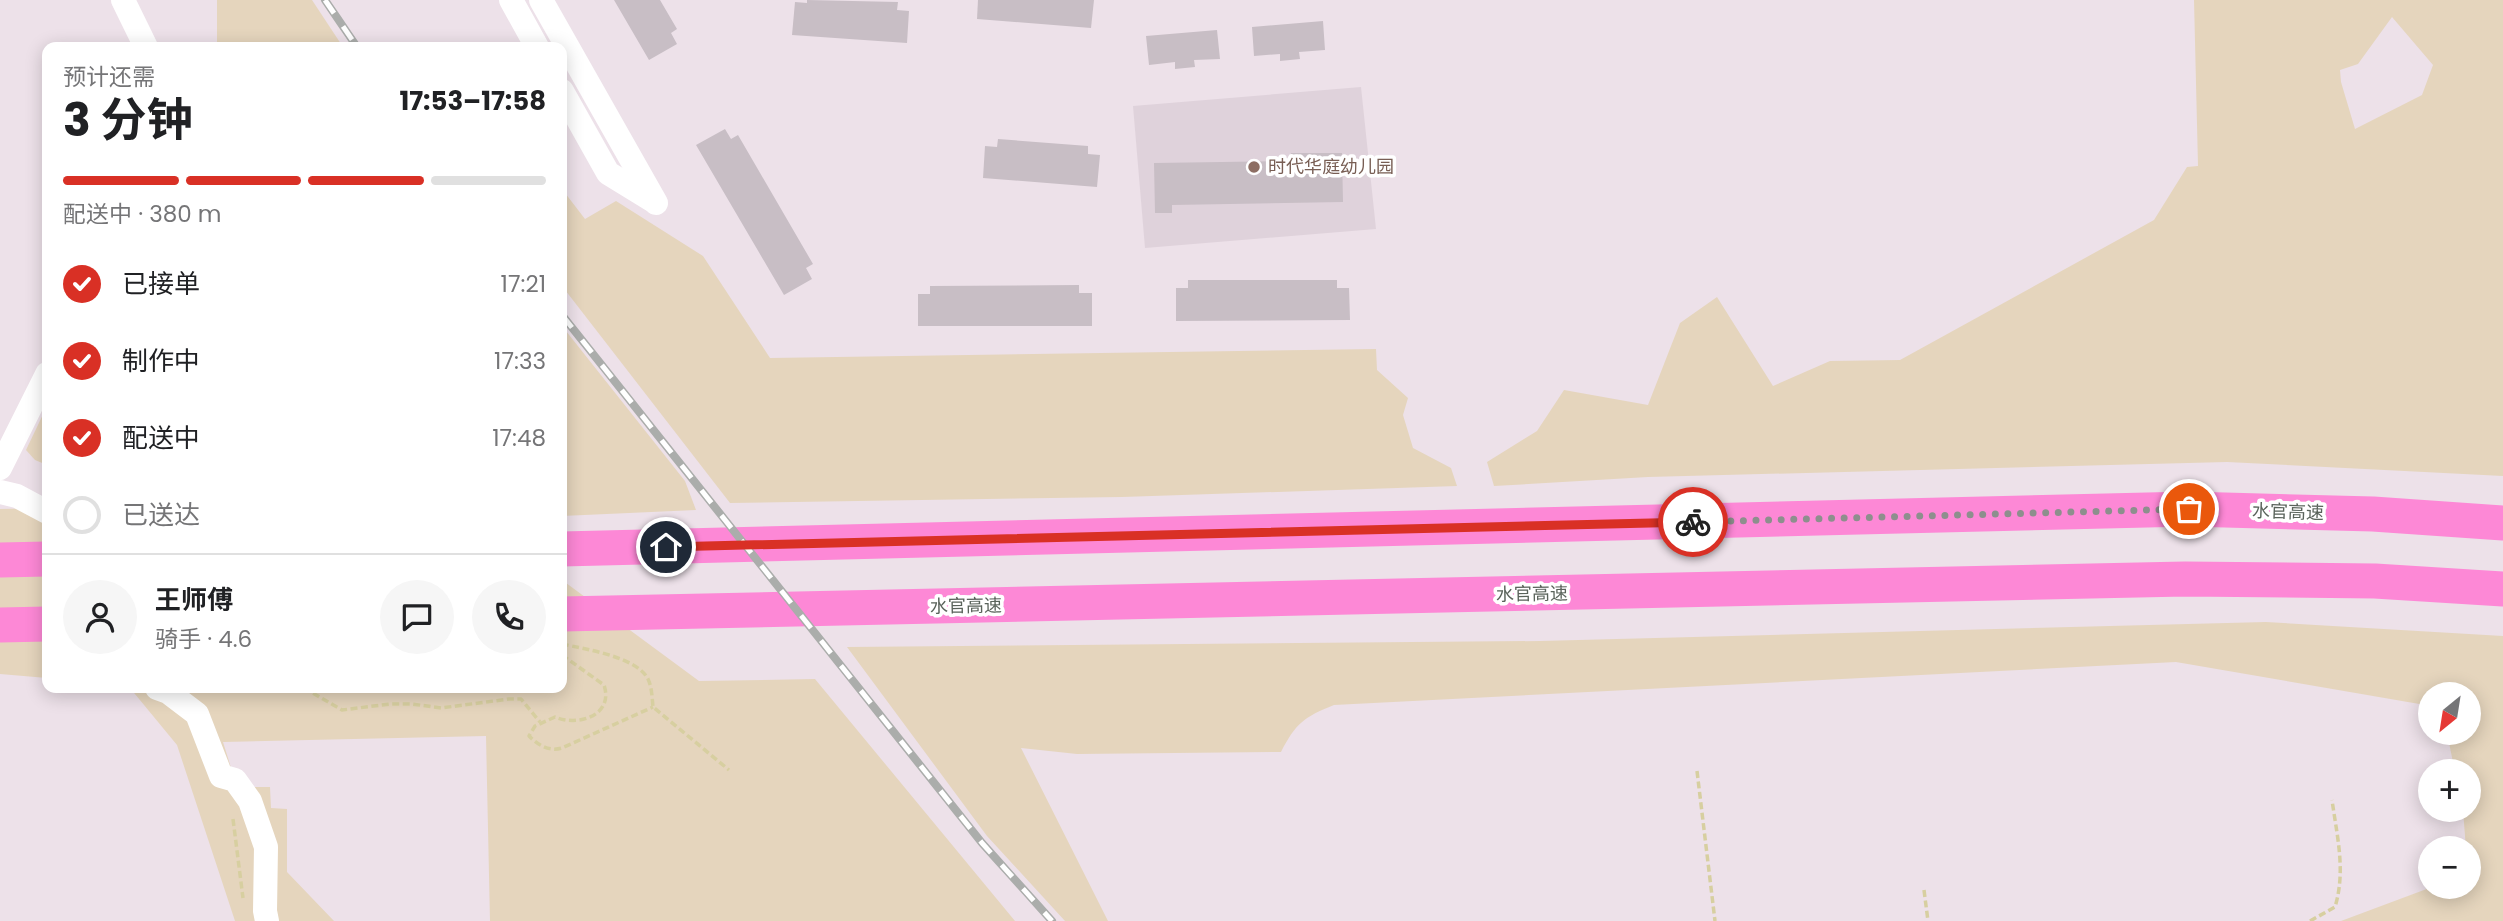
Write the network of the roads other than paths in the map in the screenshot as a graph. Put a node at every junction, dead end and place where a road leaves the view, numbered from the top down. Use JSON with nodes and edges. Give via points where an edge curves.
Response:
{"nodes":[{"id":1,"x":123,"y":0,"type":"edge"},
{"id":2,"x":511,"y":0,"type":"edge"},
{"id":3,"x":541,"y":0,"type":"edge"},
{"id":4,"x":144,"y":42,"type":"edge"},
{"id":5,"x":534,"y":42,"type":"edge"},
{"id":6,"x":565,"y":42,"type":"edge"},
{"id":7,"x":567,"y":46,"type":"edge"},
{"id":8,"x":567,"y":100,"type":"edge"},
{"id":9,"x":42,"y":384,"type":"edge"},
{"id":10,"x":0,"y":468,"type":"edge"},
{"id":11,"x":0,"y":492,"type":"edge"},
{"id":12,"x":42,"y":508,"type":"edge"},
{"id":13,"x":2503,"y":523,"type":"edge"},
{"id":14,"x":567,"y":549,"type":"edge"},
{"id":15,"x":42,"y":559,"type":"edge"},
{"id":16,"x":0,"y":560,"type":"edge"},
{"id":17,"x":2503,"y":589,"type":"edge"},
{"id":18,"x":567,"y":614,"type":"edge"},
{"id":19,"x":42,"y":624,"type":"edge"},
{"id":20,"x":0,"y":625,"type":"edge"},
{"id":21,"x":169,"y":693,"type":"edge"},
{"id":22,"x":267,"y":921,"type":"edge"}],
"edges":[{"from":1,"to":4,"type":"street"},
{"from":2,"to":5,"type":"street"},
{"from":3,"to":6,"type":"street"},
{"from":7,"to":8,"type":"street","via":[[656,203],[608,173]]},
{"from":9,"to":10,"type":"street"},
{"from":11,"to":12,"type":"street"},
{"from":13,"to":14,"type":"highway","name":"水官高速","via":[[2189,509]]},
{"from":15,"to":16,"type":"highway"},
{"from":17,"to":18,"type":"highway","name":"水官高速","via":[[2375,581],[2185,579]]},
{"from":19,"to":20,"type":"highway"},
{"from":21,"to":22,"type":"street","via":[[197,713],[221,776],[235,779],[250,801],[266,847]]}]}
